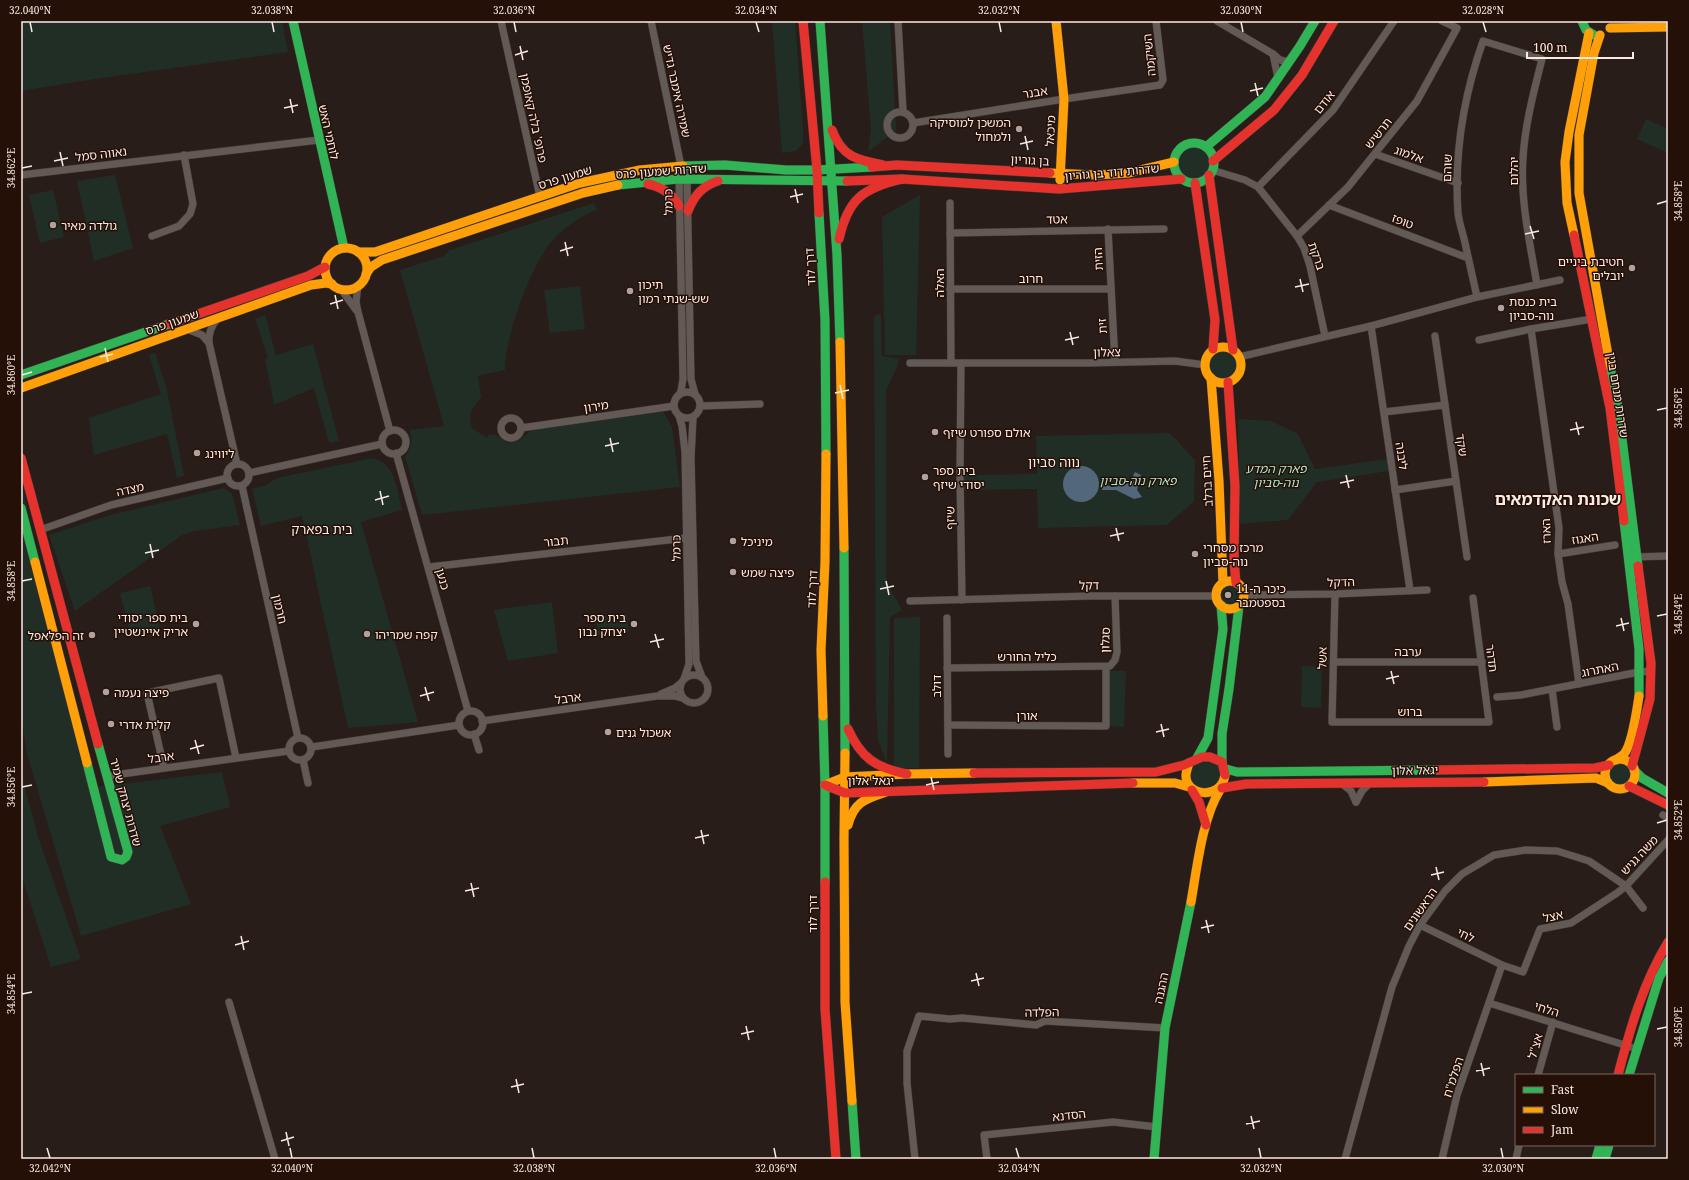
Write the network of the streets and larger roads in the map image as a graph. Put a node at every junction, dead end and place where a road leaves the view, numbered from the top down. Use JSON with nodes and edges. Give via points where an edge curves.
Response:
{"nodes":[{"id":1,"x":292,"y":21,"type":"edge"},
{"id":2,"x":501,"y":21,"type":"edge"},
{"id":3,"x":650,"y":21,"type":"edge"},
{"id":4,"x":804,"y":21,"type":"edge"},
{"id":5,"x":820,"y":21,"type":"edge"},
{"id":6,"x":898,"y":21,"type":"edge"},
{"id":7,"x":1056,"y":21,"type":"edge"},
{"id":8,"x":1156,"y":21,"type":"edge"},
{"id":9,"x":1217,"y":21,"type":"edge"},
{"id":10,"x":1315,"y":21,"type":"edge"},
{"id":11,"x":1334,"y":21,"type":"edge"},
{"id":12,"x":1394,"y":21,"type":"edge"},
{"id":13,"x":1442,"y":21,"type":"edge"},
{"id":14,"x":1581,"y":21,"type":"edge"},
{"id":15,"x":1611,"y":25,"type":"edge"},
{"id":16,"x":1668,"y":27,"type":"edge"},
{"id":17,"x":1589,"y":33,"type":"junction"},
{"id":18,"x":1600,"y":35,"type":"junction"},
{"id":19,"x":1273,"y":54,"type":"junction"},
{"id":20,"x":1542,"y":59,"type":"joint"},
{"id":21,"x":1289,"y":62,"type":"junction"},
{"id":22,"x":1278,"y":78,"type":"junction"},
{"id":23,"x":1160,"y":85,"type":"joint"},
{"id":24,"x":1064,"y":99,"type":"junction"},
{"id":25,"x":902,"y":111,"type":"junction"},
{"id":26,"x":827,"y":114,"type":"junction"},
{"id":27,"x":913,"y":123,"type":"junction"},
{"id":28,"x":318,"y":140,"type":"junction"},
{"id":29,"x":1206,"y":147,"type":"junction"},
{"id":30,"x":1375,"y":154,"type":"junction"},
{"id":31,"x":184,"y":155,"type":"junction"},
{"id":32,"x":1174,"y":162,"type":"junction"},
{"id":33,"x":883,"y":165,"type":"junction"},
{"id":34,"x":681,"y":166,"type":"junction"},
{"id":35,"x":831,"y":169,"type":"junction"},
{"id":36,"x":1211,"y":169,"type":"junction"},
{"id":37,"x":817,"y":170,"type":"junction"},
{"id":38,"x":1060,"y":174,"type":"junction"},
{"id":39,"x":21,"y":175,"type":"edge"},
{"id":40,"x":682,"y":179,"type":"junction"},
{"id":41,"x":724,"y":179,"type":"junction"},
{"id":42,"x":902,"y":179,"type":"junction"},
{"id":43,"x":1181,"y":179,"type":"junction"},
{"id":44,"x":818,"y":181,"type":"junction"},
{"id":45,"x":831,"y":181,"type":"junction"},
{"id":46,"x":640,"y":182,"type":"junction"},
{"id":47,"x":1195,"y":183,"type":"junction"},
{"id":48,"x":1458,"y":183,"type":"junction"},
{"id":49,"x":1258,"y":187,"type":"junction"},
{"id":50,"x":1059,"y":189,"type":"junction"},
{"id":51,"x":540,"y":197,"type":"junction"},
{"id":52,"x":950,"y":203,"type":"dead end"},
{"id":53,"x":1329,"y":205,"type":"junction"},
{"id":54,"x":679,"y":206,"type":"junction"},
{"id":55,"x":688,"y":211,"type":"junction"},
{"id":56,"x":1108,"y":229,"type":"junction"},
{"id":57,"x":1164,"y":229,"type":"dead end"},
{"id":58,"x":950,"y":233,"type":"junction"},
{"id":59,"x":152,"y":236,"type":"dead end"},
{"id":60,"x":1297,"y":236,"type":"junction"},
{"id":61,"x":344,"y":248,"type":"junction"},
{"id":62,"x":358,"y":252,"type":"junction"},
{"id":63,"x":836,"y":255,"type":"junction"},
{"id":64,"x":1468,"y":258,"type":"junction"},
{"id":65,"x":326,"y":267,"type":"junction"},
{"id":66,"x":366,"y":274,"type":"junction"},
{"id":67,"x":1560,"y":280,"type":"dead end"},
{"id":68,"x":332,"y":284,"type":"junction"},
{"id":69,"x":1537,"y":284,"type":"junction"},
{"id":70,"x":358,"y":285,"type":"junction"},
{"id":71,"x":341,"y":289,"type":"junction"},
{"id":72,"x":950,"y":289,"type":"junction"},
{"id":73,"x":1111,"y":289,"type":"junction"},
{"id":74,"x":1477,"y":297,"type":"junction"},
{"id":75,"x":359,"y":316,"type":"junction"},
{"id":76,"x":218,"y":318,"type":"junction"},
{"id":77,"x":1592,"y":319,"type":"junction"},
{"id":78,"x":1370,"y":326,"type":"junction"},
{"id":79,"x":187,"y":329,"type":"junction"},
{"id":80,"x":1530,"y":329,"type":"junction"},
{"id":81,"x":1325,"y":336,"type":"junction"},
{"id":82,"x":1435,"y":336,"type":"dead end"},
{"id":83,"x":1479,"y":340,"type":"dead end"},
{"id":84,"x":209,"y":343,"type":"junction"},
{"id":85,"x":1213,"y":349,"type":"junction"},
{"id":86,"x":1236,"y":354,"type":"junction"},
{"id":87,"x":1115,"y":362,"type":"junction"},
{"id":88,"x":910,"y":363,"type":"dead end"},
{"id":89,"x":951,"y":363,"type":"junction"},
{"id":90,"x":961,"y":363,"type":"junction"},
{"id":91,"x":1205,"y":365,"type":"junction"},
{"id":92,"x":21,"y":375,"type":"edge"},
{"id":93,"x":1211,"y":378,"type":"junction"},
{"id":94,"x":1228,"y":382,"type":"junction"},
{"id":95,"x":21,"y":388,"type":"edge"},
{"id":96,"x":695,"y":394,"type":"junction"},
{"id":97,"x":679,"y":395,"type":"junction"},
{"id":98,"x":760,"y":404,"type":"dead end"},
{"id":99,"x":1445,"y":405,"type":"junction"},
{"id":100,"x":674,"y":406,"type":"junction"},
{"id":101,"x":701,"y":406,"type":"junction"},
{"id":102,"x":1384,"y":412,"type":"junction"},
{"id":103,"x":679,"y":416,"type":"junction"},
{"id":104,"x":693,"y":418,"type":"junction"},
{"id":105,"x":521,"y":428,"type":"dead end"},
{"id":106,"x":390,"y":431,"type":"junction"},
{"id":107,"x":382,"y":444,"type":"junction"},
{"id":108,"x":396,"y":453,"type":"junction"},
{"id":109,"x":21,"y":458,"type":"edge"},
{"id":110,"x":237,"y":464,"type":"junction"},
{"id":111,"x":249,"y":473,"type":"junction"},
{"id":112,"x":228,"y":478,"type":"junction"},
{"id":113,"x":1456,"y":481,"type":"junction"},
{"id":114,"x":242,"y":486,"type":"junction"},
{"id":115,"x":1395,"y":490,"type":"junction"},
{"id":116,"x":21,"y":508,"type":"edge"},
{"id":117,"x":40,"y":530,"type":"junction"},
{"id":118,"x":686,"y":538,"type":"junction"},
{"id":119,"x":1615,"y":545,"type":"dead end"},
{"id":120,"x":1558,"y":554,"type":"junction"},
{"id":121,"x":1668,"y":556,"type":"edge"},
{"id":122,"x":1467,"y":557,"type":"dead end"},
{"id":123,"x":1638,"y":557,"type":"junction"},
{"id":124,"x":1628,"y":558,"type":"junction"},
{"id":125,"x":428,"y":567,"type":"junction"},
{"id":126,"x":1223,"y":583,"type":"junction"},
{"id":127,"x":1239,"y":586,"type":"junction"},
{"id":128,"x":1410,"y":590,"type":"junction"},
{"id":129,"x":1426,"y":590,"type":"dead end"},
{"id":130,"x":1335,"y":594,"type":"junction"},
{"id":131,"x":1257,"y":595,"type":"junction"},
{"id":132,"x":1115,"y":596,"type":"junction"},
{"id":133,"x":1473,"y":598,"type":"dead end"},
{"id":134,"x":962,"y":600,"type":"junction"},
{"id":135,"x":910,"y":601,"type":"dead end"},
{"id":136,"x":1218,"y":601,"type":"junction"},
{"id":137,"x":1241,"y":603,"type":"junction"},
{"id":138,"x":947,"y":618,"type":"dead end"},
{"id":139,"x":1334,"y":662,"type":"junction"},
{"id":140,"x":1482,"y":662,"type":"junction"},
{"id":141,"x":1106,"y":667,"type":"junction"},
{"id":142,"x":947,"y":668,"type":"junction"},
{"id":143,"x":1651,"y":671,"type":"junction"},
{"id":144,"x":1639,"y":672,"type":"junction"},
{"id":145,"x":702,"y":677,"type":"junction"},
{"id":146,"x":683,"y":681,"type":"junction"},
{"id":147,"x":1579,"y":684,"type":"junction"},
{"id":148,"x":1552,"y":689,"type":"junction"},
{"id":149,"x":657,"y":696,"type":"junction"},
{"id":150,"x":1497,"y":697,"type":"dead end"},
{"id":151,"x":683,"y":698,"type":"junction"},
{"id":152,"x":468,"y":711,"type":"junction"},
{"id":153,"x":482,"y":721,"type":"junction"},
{"id":154,"x":846,"y":721,"type":"junction"},
{"id":155,"x":1332,"y":722,"type":"joint"},
{"id":156,"x":1489,"y":722,"type":"joint"},
{"id":157,"x":459,"y":725,"type":"junction"},
{"id":158,"x":948,"y":725,"type":"junction"},
{"id":159,"x":1106,"y":726,"type":"joint"},
{"id":160,"x":1557,"y":727,"type":"dead end"},
{"id":161,"x":474,"y":734,"type":"junction"},
{"id":162,"x":298,"y":738,"type":"junction"},
{"id":163,"x":312,"y":747,"type":"junction"},
{"id":164,"x":479,"y":750,"type":"dead end"},
{"id":165,"x":289,"y":751,"type":"junction"},
{"id":166,"x":948,"y":754,"type":"dead end"},
{"id":167,"x":236,"y":758,"type":"junction"},
{"id":168,"x":1197,"y":758,"type":"junction"},
{"id":169,"x":303,"y":760,"type":"junction"},
{"id":170,"x":1613,"y":762,"type":"junction"},
{"id":171,"x":1189,"y":763,"type":"junction"},
{"id":172,"x":1224,"y":766,"type":"junction"},
{"id":173,"x":164,"y":768,"type":"junction"},
{"id":174,"x":1633,"y":768,"type":"junction"},
{"id":175,"x":907,"y":774,"type":"junction"},
{"id":176,"x":107,"y":776,"type":"junction"},
{"id":177,"x":845,"y":777,"type":"junction"},
{"id":178,"x":1341,"y":783,"type":"junction"},
{"id":179,"x":1370,"y":783,"type":"junction"},
{"id":180,"x":1608,"y":783,"type":"junction"},
{"id":181,"x":308,"y":784,"type":"dead end"},
{"id":182,"x":825,"y":785,"type":"junction"},
{"id":183,"x":1629,"y":786,"type":"junction"},
{"id":184,"x":1190,"y":789,"type":"junction"},
{"id":185,"x":1221,"y":789,"type":"junction"},
{"id":186,"x":886,"y":792,"type":"junction"},
{"id":187,"x":845,"y":793,"type":"junction"},
{"id":188,"x":1668,"y":793,"type":"edge"},
{"id":189,"x":1668,"y":805,"type":"edge"},
{"id":190,"x":1206,"y":825,"type":"junction"},
{"id":191,"x":844,"y":839,"type":"junction"},
{"id":192,"x":1668,"y":840,"type":"edge"},
{"id":193,"x":1626,"y":886,"type":"junction"},
{"id":194,"x":1643,"y":908,"type":"dead end"},
{"id":195,"x":1420,"y":925,"type":"junction"},
{"id":196,"x":1668,"y":942,"type":"edge"},
{"id":197,"x":1668,"y":961,"type":"edge"},
{"id":198,"x":1502,"y":965,"type":"junction"},
{"id":199,"x":229,"y":1002,"type":"dead end"},
{"id":200,"x":1489,"y":1003,"type":"junction"},
{"id":201,"x":1553,"y":1022,"type":"junction"},
{"id":202,"x":1165,"y":1028,"type":"junction"},
{"id":203,"x":1626,"y":1045,"type":"junction"},
{"id":204,"x":1637,"y":1049,"type":"junction"},
{"id":205,"x":1538,"y":1074,"type":"edge"},
{"id":206,"x":1618,"y":1074,"type":"edge"},
{"id":207,"x":1630,"y":1074,"type":"edge"},
{"id":208,"x":1157,"y":1127,"type":"junction"},
{"id":209,"x":1519,"y":1146,"type":"edge"},
{"id":210,"x":1600,"y":1146,"type":"edge"},
{"id":211,"x":1609,"y":1146,"type":"edge"},
{"id":212,"x":275,"y":1159,"type":"edge"},
{"id":213,"x":836,"y":1159,"type":"edge"},
{"id":214,"x":856,"y":1159,"type":"edge"},
{"id":215,"x":915,"y":1159,"type":"edge"},
{"id":216,"x":987,"y":1159,"type":"edge"},
{"id":217,"x":1154,"y":1159,"type":"edge"},
{"id":218,"x":1345,"y":1159,"type":"edge"},
{"id":219,"x":1442,"y":1159,"type":"edge"},
{"id":220,"x":1516,"y":1159,"type":"edge"},
{"id":221,"x":1596,"y":1159,"type":"edge"},
{"id":222,"x":1605,"y":1159,"type":"edge"}],
"edges":[{"from":1,"to":28,"type":"street","name":"לוחמי האש"},
{"from":2,"to":51,"type":"street","name":"פרופ' בלה קאופמן"},
{"from":3,"to":34,"type":"street","name":"שמירה אימבר גדיש"},
{"from":4,"to":37,"type":"street","name":"דרך לוד"},
{"from":5,"to":26,"type":"street"},
{"from":6,"to":25,"type":"street"},
{"from":7,"to":24,"type":"street","name":"מיכאל"},
{"from":8,"to":23,"type":"street","name":"השיקמה","via":[[1163,80]]},
{"from":9,"to":19,"type":"street"},
{"from":10,"to":21,"type":"street"},
{"from":11,"to":36,"type":"street","via":[[1302,75],[1274,110]]},
{"from":12,"to":49,"type":"street","name":"אודם","via":[[1333,110]]},
{"from":13,"to":30,"type":"street","name":"תרשיש","via":[[1457,28],[1417,101]]},
{"from":14,"to":17,"type":"street"},
{"from":15,"to":16,"type":"street"},
{"from":15,"to":18,"type":"street"},
{"from":17,"to":18,"type":"street"},
{"from":17,"to":77,"type":"street","name":"שדרות מנחם בגין","via":[[1565,162],[1567,203]]},
{"from":18,"to":123,"type":"street","name":"שדרות מנחם בגין","via":[[1594,53],[1579,135],[1579,193],[1618,407]]},
{"from":19,"to":21,"type":"street","via":[[1280,60]]},
{"from":19,"to":22,"type":"street"},
{"from":20,"to":48,"type":"street","name":"שוהם","via":[[1483,41],[1463,121]]},
{"from":20,"to":69,"type":"street","name":"יהלום","via":[[1523,159],[1524,198]]},
{"from":21,"to":22,"type":"street"},
{"from":22,"to":29,"type":"street","via":[[1265,97]]},
{"from":23,"to":24,"type":"street","name":"אבנר"},
{"from":24,"to":27,"type":"street","name":"אבנר"},
{"from":24,"to":38,"type":"street","name":"מיכאל"},
{"from":25,"to":27,"type":"street","via":[[910,116]]},
{"from":25,"to":27,"type":"street","via":[[889,117],[886,125],[890,133],[897,138],[905,137],[912,132]]},
{"from":26,"to":33,"type":"street","via":[[835,140],[843,151],[861,161]]},
{"from":26,"to":35,"type":"street"},
{"from":28,"to":31,"type":"street","name":"נאווה סמל"},
{"from":28,"to":61,"type":"street","name":"לוחמי האש"},
{"from":29,"to":32,"type":"street","via":[[1202,144],[1183,146],[1176,154]]},
{"from":29,"to":36,"type":"street","via":[[1212,156]]},
{"from":30,"to":48,"type":"street","name":"אלמוג"},
{"from":30,"to":53,"type":"street","name":"תרשיש","via":[[1348,187]]},
{"from":31,"to":39,"type":"street","name":"נאווה סמל"},
{"from":31,"to":59,"type":"street","via":[[193,204],[190,214],[179,226]]},
{"from":32,"to":38,"type":"street","name":"בן גוריון","via":[[1128,173]]},
{"from":32,"to":43,"type":"street","via":[[1175,170]]},
{"from":33,"to":35,"type":"street"},
{"from":33,"to":38,"type":"street","name":"בן גוריון"},
{"from":34,"to":37,"type":"street","name":"שמעון פרס","via":[[725,165]]},
{"from":34,"to":40,"type":"street","name":"כרמל"},
{"from":34,"to":51,"type":"street","name":"שמעון פרס","via":[[640,170],[596,179]]},
{"from":35,"to":37,"type":"street"},
{"from":35,"to":45,"type":"street"},
{"from":36,"to":47,"type":"street","via":[[1203,180]]},
{"from":36,"to":49,"type":"street","name":"ברקת"},
{"from":36,"to":86,"type":"street"},
{"from":37,"to":44,"type":"street","name":"דרך לוד"},
{"from":38,"to":50,"type":"street","name":"מיכאל"},
{"from":40,"to":41,"type":"street","name":"שדרות שמעון פרס"},
{"from":40,"to":46,"type":"street","name":"שדרות שמעון פרס"},
{"from":40,"to":54,"type":"street","name":"כרמל"},
{"from":40,"to":55,"type":"street","name":"כרמל"},
{"from":41,"to":44,"type":"street","name":"שדרות שמעון פרס"},
{"from":41,"to":55,"type":"street","via":[[708,184],[697,192]]},
{"from":42,"to":45,"type":"street","name":"שדרות שמעון פרס"},
{"from":42,"to":50,"type":"street","name":"שדרות דוד בן גוריון"},
{"from":42,"to":63,"type":"street","via":[[874,186],[855,200],[845,217]]},
{"from":43,"to":47,"type":"street"},
{"from":43,"to":50,"type":"street","name":"שדרות דוד בן גוריון"},
{"from":44,"to":45,"type":"street","name":"שדרות שמעון פרס"},
{"from":44,"to":182,"type":"street","name":"דרך לוד","via":[[826,370],[825,562],[821,650]]},
{"from":45,"to":63,"type":"street"},
{"from":46,"to":54,"type":"street","via":[[663,188]]},
{"from":46,"to":66,"type":"street","name":"שדרות שמעון פרס","via":[[601,188],[382,260]]},
{"from":47,"to":85,"type":"street","via":[[1215,320]]},
{"from":48,"to":64,"type":"street","name":"שוהם","via":[[1458,214]]},
{"from":49,"to":60,"type":"street","name":"ברקת"},
{"from":51,"to":62,"type":"street","name":"שמעון פרס","via":[[383,250],[372,253]]},
{"from":52,"to":58,"type":"street","name":"האלה"},
{"from":53,"to":60,"type":"street","name":"תרשיש"},
{"from":53,"to":64,"type":"street","name":"טופז"},
{"from":54,"to":97,"type":"street","name":"כרמל","via":[[683,379]]},
{"from":55,"to":96,"type":"street","name":"כרמל","via":[[691,379]]},
{"from":56,"to":57,"type":"street","name":"אטד"},
{"from":56,"to":58,"type":"street","name":"אטד"},
{"from":56,"to":73,"type":"street","name":"הזית"},
{"from":58,"to":72,"type":"street","name":"האלה"},
{"from":60,"to":81,"type":"street","name":"ברקת","via":[[1310,266]]},
{"from":61,"to":62,"type":"street"},
{"from":61,"to":65,"type":"street","via":[[333,252]]},
{"from":62,"to":66,"type":"street","via":[[365,260]]},
{"from":63,"to":154,"type":"street","via":[[842,396]]},
{"from":64,"to":74,"type":"street","name":"שוהם"},
{"from":65,"to":68,"type":"street","via":[[327,276]]},
{"from":65,"to":92,"type":"street","name":"שמעון פרס","via":[[308,276]]},
{"from":66,"to":70,"type":"street"},
{"from":67,"to":69,"type":"street"},
{"from":68,"to":71,"type":"street"},
{"from":68,"to":76,"type":"street","name":"שמעון פרס","via":[[312,285]]},
{"from":69,"to":74,"type":"street"},
{"from":70,"to":71,"type":"street","via":[[350,289]]},
{"from":70,"to":75,"type":"street","via":[[356,302]]},
{"from":71,"to":75,"type":"street"},
{"from":72,"to":73,"type":"street","name":"חרוב"},
{"from":72,"to":89,"type":"street","name":"האלה"},
{"from":73,"to":87,"type":"street","name":"זית"},
{"from":74,"to":78,"type":"street"},
{"from":75,"to":106,"type":"street"},
{"from":76,"to":79,"type":"street","name":"שמעון פרס"},
{"from":76,"to":84,"type":"street","via":[[212,326]]},
{"from":77,"to":80,"type":"street"},
{"from":77,"to":124,"type":"street","name":"שדרות מנחם בגין","via":[[1610,408]]},
{"from":78,"to":81,"type":"street"},
{"from":78,"to":102,"type":"street","name":"ליבנה"},
{"from":79,"to":84,"type":"street","via":[[202,335]]},
{"from":79,"to":95,"type":"street","name":"שמעון פרס"},
{"from":80,"to":83,"type":"street"},
{"from":80,"to":120,"type":"street","name":"הארז","via":[[1558,528]]},
{"from":81,"to":86,"type":"street"},
{"from":82,"to":99,"type":"street","name":"שקד"},
{"from":84,"to":110,"type":"street"},
{"from":85,"to":86,"type":"street","via":[[1226,347]]},
{"from":85,"to":91,"type":"street","via":[[1207,356]]},
{"from":86,"to":94,"type":"street","via":[[1240,369]]},
{"from":87,"to":90,"type":"street","name":"צאלון"},
{"from":87,"to":91,"type":"street","name":"צאלון","via":[[1175,361]]},
{"from":88,"to":89,"type":"street","name":"צאלון"},
{"from":89,"to":90,"type":"street","name":"צאלון"},
{"from":90,"to":134,"type":"street","name":"שיזף"},
{"from":91,"to":93,"type":"street"},
{"from":93,"to":94,"type":"street"},
{"from":93,"to":126,"type":"street","name":"חיים ברלב"},
{"from":94,"to":127,"type":"street","via":[[1235,486],[1234,561]]},
{"from":96,"to":97,"type":"street","via":[[686,392]]},
{"from":96,"to":101,"type":"street"},
{"from":97,"to":100,"type":"street"},
{"from":98,"to":101,"type":"street"},
{"from":99,"to":102,"type":"street"},
{"from":99,"to":113,"type":"street","name":"שקד"},
{"from":100,"to":103,"type":"street"},
{"from":100,"to":105,"type":"street","name":"מירון"},
{"from":101,"to":104,"type":"street"},
{"from":102,"to":115,"type":"street","name":"ליבנה"},
{"from":103,"to":104,"type":"street"},
{"from":103,"to":118,"type":"street","name":"כרמל","via":[[685,443]]},
{"from":104,"to":145,"type":"street","name":"כרמל","via":[[696,661]]},
{"from":106,"to":107,"type":"street","via":[[383,437]]},
{"from":106,"to":108,"type":"street","via":[[398,431],[405,439],[402,450]]},
{"from":107,"to":108,"type":"street","via":[[387,452]]},
{"from":107,"to":111,"type":"street"},
{"from":108,"to":125,"type":"street","name":"כנען"},
{"from":109,"to":117,"type":"street","name":"שדרות יצחק שמיר"},
{"from":110,"to":111,"type":"street","via":[[246,467]]},
{"from":110,"to":112,"type":"street","via":[[230,467]]},
{"from":111,"to":114,"type":"street","via":[[249,479]]},
{"from":112,"to":114,"type":"street","via":[[234,486]]},
{"from":112,"to":117,"type":"street","name":"מצדה","via":[[111,505]]},
{"from":113,"to":115,"type":"street"},
{"from":113,"to":122,"type":"street","name":"שקד"},
{"from":114,"to":162,"type":"street","name":"חרמון"},
{"from":115,"to":128,"type":"street","name":"ליבנה"},
{"from":116,"to":176,"type":"street","name":"שדרות יצחק שמיר","via":[[110,852],[118,861],[126,858],[128,852]]},
{"from":117,"to":176,"type":"street","name":"שדרות יצחק שמיר"},
{"from":118,"to":125,"type":"street","name":"תבור"},
{"from":118,"to":146,"type":"street","name":"כרמל","via":[[689,664]]},
{"from":119,"to":120,"type":"street","name":"האגוז"},
{"from":120,"to":147,"type":"street","name":"הארז"},
{"from":121,"to":123,"type":"street"},
{"from":123,"to":124,"type":"street"},
{"from":123,"to":143,"type":"street","name":"שדרות מנחם בגין"},
{"from":124,"to":144,"type":"street","name":"שדרות מנחם בגין","via":[[1639,649]]},
{"from":125,"to":152,"type":"street","name":"כנען"},
{"from":126,"to":127,"type":"street","via":[[1231,581]]},
{"from":126,"to":136,"type":"street","via":[[1219,587]]},
{"from":127,"to":131,"type":"street","name":"הדקל"},
{"from":127,"to":137,"type":"street","via":[[1244,592]]},
{"from":128,"to":129,"type":"street","name":"הדקל"},
{"from":128,"to":130,"type":"street","name":"הדקל"},
{"from":130,"to":131,"type":"street","name":"הדקל"},
{"from":130,"to":139,"type":"street","name":"אשל"},
{"from":131,"to":137,"type":"street","name":"הדקל"},
{"from":132,"to":134,"type":"street","name":"דקל"},
{"from":132,"to":136,"type":"street","name":"דקל"},
{"from":132,"to":141,"type":"street","name":"סגלון","via":[[1117,652],[1115,660]]},
{"from":133,"to":140,"type":"street","name":"תדהר"},
{"from":134,"to":135,"type":"street","name":"דקל"},
{"from":136,"to":137,"type":"street","via":[[1228,609]]},
{"from":136,"to":168,"type":"street","via":[[1222,629],[1209,731]]},
{"from":137,"to":172,"type":"street","via":[[1221,736],[1220,751]]},
{"from":138,"to":142,"type":"street","name":"דולב"},
{"from":139,"to":140,"type":"street","name":"ערבה"},
{"from":139,"to":155,"type":"street","name":"אשל"},
{"from":140,"to":156,"type":"street","name":"תדהר"},
{"from":141,"to":142,"type":"street","name":"כליל החורש"},
{"from":141,"to":159,"type":"street","name":"סגלון"},
{"from":142,"to":158,"type":"street","name":"דולב"},
{"from":143,"to":144,"type":"street","name":"האתרוג"},
{"from":143,"to":174,"type":"street","name":"שדרות מנחם בגין","via":[[1650,699]]},
{"from":144,"to":147,"type":"street","name":"האתרוג"},
{"from":144,"to":170,"type":"street","name":"שדרות מנחם בגין","via":[[1639,695],[1632,732],[1624,754]]},
{"from":145,"to":146,"type":"street","via":[[693,675]]},
{"from":145,"to":151,"type":"street","via":[[708,687],[703,700],[694,703]]},
{"from":146,"to":149,"type":"street","name":"ארבל","via":[[675,688]]},
{"from":146,"to":151,"type":"street","via":[[680,690]]},
{"from":147,"to":148,"type":"street","name":"האתרוג"},
{"from":148,"to":150,"type":"street","name":"האתרוג","via":[[1521,696]]},
{"from":148,"to":160,"type":"street"},
{"from":149,"to":151,"type":"street","name":"ארבל"},
{"from":149,"to":153,"type":"street","name":"ארבל"},
{"from":152,"to":153,"type":"street","via":[[477,713]]},
{"from":152,"to":157,"type":"street","via":[[461,716]]},
{"from":153,"to":161,"type":"street","via":[[481,729]]},
{"from":154,"to":175,"type":"street","via":[[854,742],[865,757],[883,769]]},
{"from":154,"to":177,"type":"street"},
{"from":155,"to":156,"type":"street","name":"ברוש"},
{"from":157,"to":161,"type":"street","via":[[464,732]]},
{"from":157,"to":163,"type":"street"},
{"from":158,"to":159,"type":"street","name":"אורן"},
{"from":158,"to":166,"type":"street","name":"דולב"},
{"from":161,"to":164,"type":"street"},
{"from":162,"to":163,"type":"street","via":[[307,740]]},
{"from":162,"to":165,"type":"street","via":[[291,743]]},
{"from":163,"to":169,"type":"street","via":[[310,754]]},
{"from":165,"to":167,"type":"street","name":"ארבל"},
{"from":165,"to":169,"type":"street","via":[[294,759]]},
{"from":167,"to":173,"type":"street","name":"ארבל"},
{"from":167,"to":173,"type":"street","via":[[219,678],[147,693]]},
{"from":168,"to":171,"type":"street"},
{"from":168,"to":172,"type":"street","via":[[1209,757]]},
{"from":169,"to":181,"type":"street"},
{"from":170,"to":172,"type":"street","name":"יגאל אלון","via":[[1595,768],[1356,771],[1237,772]]},
{"from":170,"to":174,"type":"street","via":[[1625,760]]},
{"from":170,"to":180,"type":"street","via":[[1605,772]]},
{"from":171,"to":175,"type":"street","name":"יגאל אלון","via":[[1156,772]]},
{"from":171,"to":184,"type":"street","via":[[1185,776]]},
{"from":172,"to":185,"type":"street","via":[[1226,779]]},
{"from":173,"to":176,"type":"street","name":"ארבל"},
{"from":174,"to":183,"type":"street","via":[[1634,779]]},
{"from":174,"to":188,"type":"street","via":[[1642,778]]},
{"from":175,"to":177,"type":"street","name":"יגאל אלון"},
{"from":177,"to":182,"type":"street","name":"יגאל אלון"},
{"from":177,"to":187,"type":"street"},
{"from":178,"to":179,"type":"street","name":"יגאל אלון"},
{"from":178,"to":179,"type":"street","via":[[1351,791],[1356,802]]},
{"from":178,"to":185,"type":"street","name":"יגאל אלון","via":[[1246,784]]},
{"from":179,"to":180,"type":"street","name":"יגאל אלון","via":[[1596,778]]},
{"from":180,"to":183,"type":"street","via":[[1620,789]]},
{"from":182,"to":187,"type":"street","name":"יגאל אלון"},
{"from":182,"to":213,"type":"street","name":"דרך לוד","via":[[825,1009]]},
{"from":183,"to":189,"type":"street"},
{"from":184,"to":185,"type":"street","via":[[1209,792]]},
{"from":184,"to":186,"type":"street","name":"יגאל אלון","via":[[1158,782]]},
{"from":184,"to":190,"type":"street","name":"ההגנה","via":[[1199,802]]},
{"from":185,"to":190,"type":"street","name":"ההגנה","via":[[1213,801]]},
{"from":186,"to":187,"type":"street","name":"יגאל אלון"},
{"from":186,"to":191,"type":"street","via":[[863,800],[857,805],[852,811]]},
{"from":187,"to":191,"type":"street"},
{"from":190,"to":202,"type":"street","name":"ההגנה"},
{"from":191,"to":214,"type":"street","via":[[845,1002]]},
{"from":192,"to":193,"type":"street","name":"משה גניש"},
{"from":193,"to":194,"type":"street","name":"הראשונים"},
{"from":193,"to":195,"type":"street","name":"הראשונים","via":[[1589,862],[1557,851],[1526,850],[1494,855],[1462,874],[1445,891]]},
{"from":193,"to":198,"type":"street","name":"אצל","via":[[1571,923],[1540,928],[1523,972]]},
{"from":195,"to":198,"type":"street","name":"לחי"},
{"from":195,"to":218,"type":"street","name":"הראשונים","via":[[1408,946],[1392,987]]},
{"from":196,"to":203,"type":"street","via":[[1650,974]]},
{"from":197,"to":204,"type":"street","via":[[1659,978]]},
{"from":198,"to":200,"type":"street"},
{"from":199,"to":212,"type":"street"},
{"from":200,"to":201,"type":"street","name":"הלחי"},
{"from":200,"to":219,"type":"street","name":"הפלמ\"ח","via":[[1457,1095]]},
{"from":201,"to":203,"type":"street","name":"הלחי"},
{"from":201,"to":205,"type":"street","name":"אצ\"ל"},
{"from":202,"to":208,"type":"street","name":"ההגנה"},
{"from":202,"to":215,"type":"street","name":"הפלדה","via":[[1045,1022],[1036,1025],[919,1016],[907,1051],[907,1083]]},
{"from":203,"to":204,"type":"street","name":"הלחי"},
{"from":203,"to":206,"type":"street"},
{"from":204,"to":207,"type":"street"},
{"from":208,"to":216,"type":"street","name":"הסדנא","via":[[1113,1122],[984,1135]]},
{"from":208,"to":217,"type":"street","name":"ההגנה"},
{"from":209,"to":220,"type":"street"},
{"from":210,"to":221,"type":"street"},
{"from":211,"to":222,"type":"street"}]}
